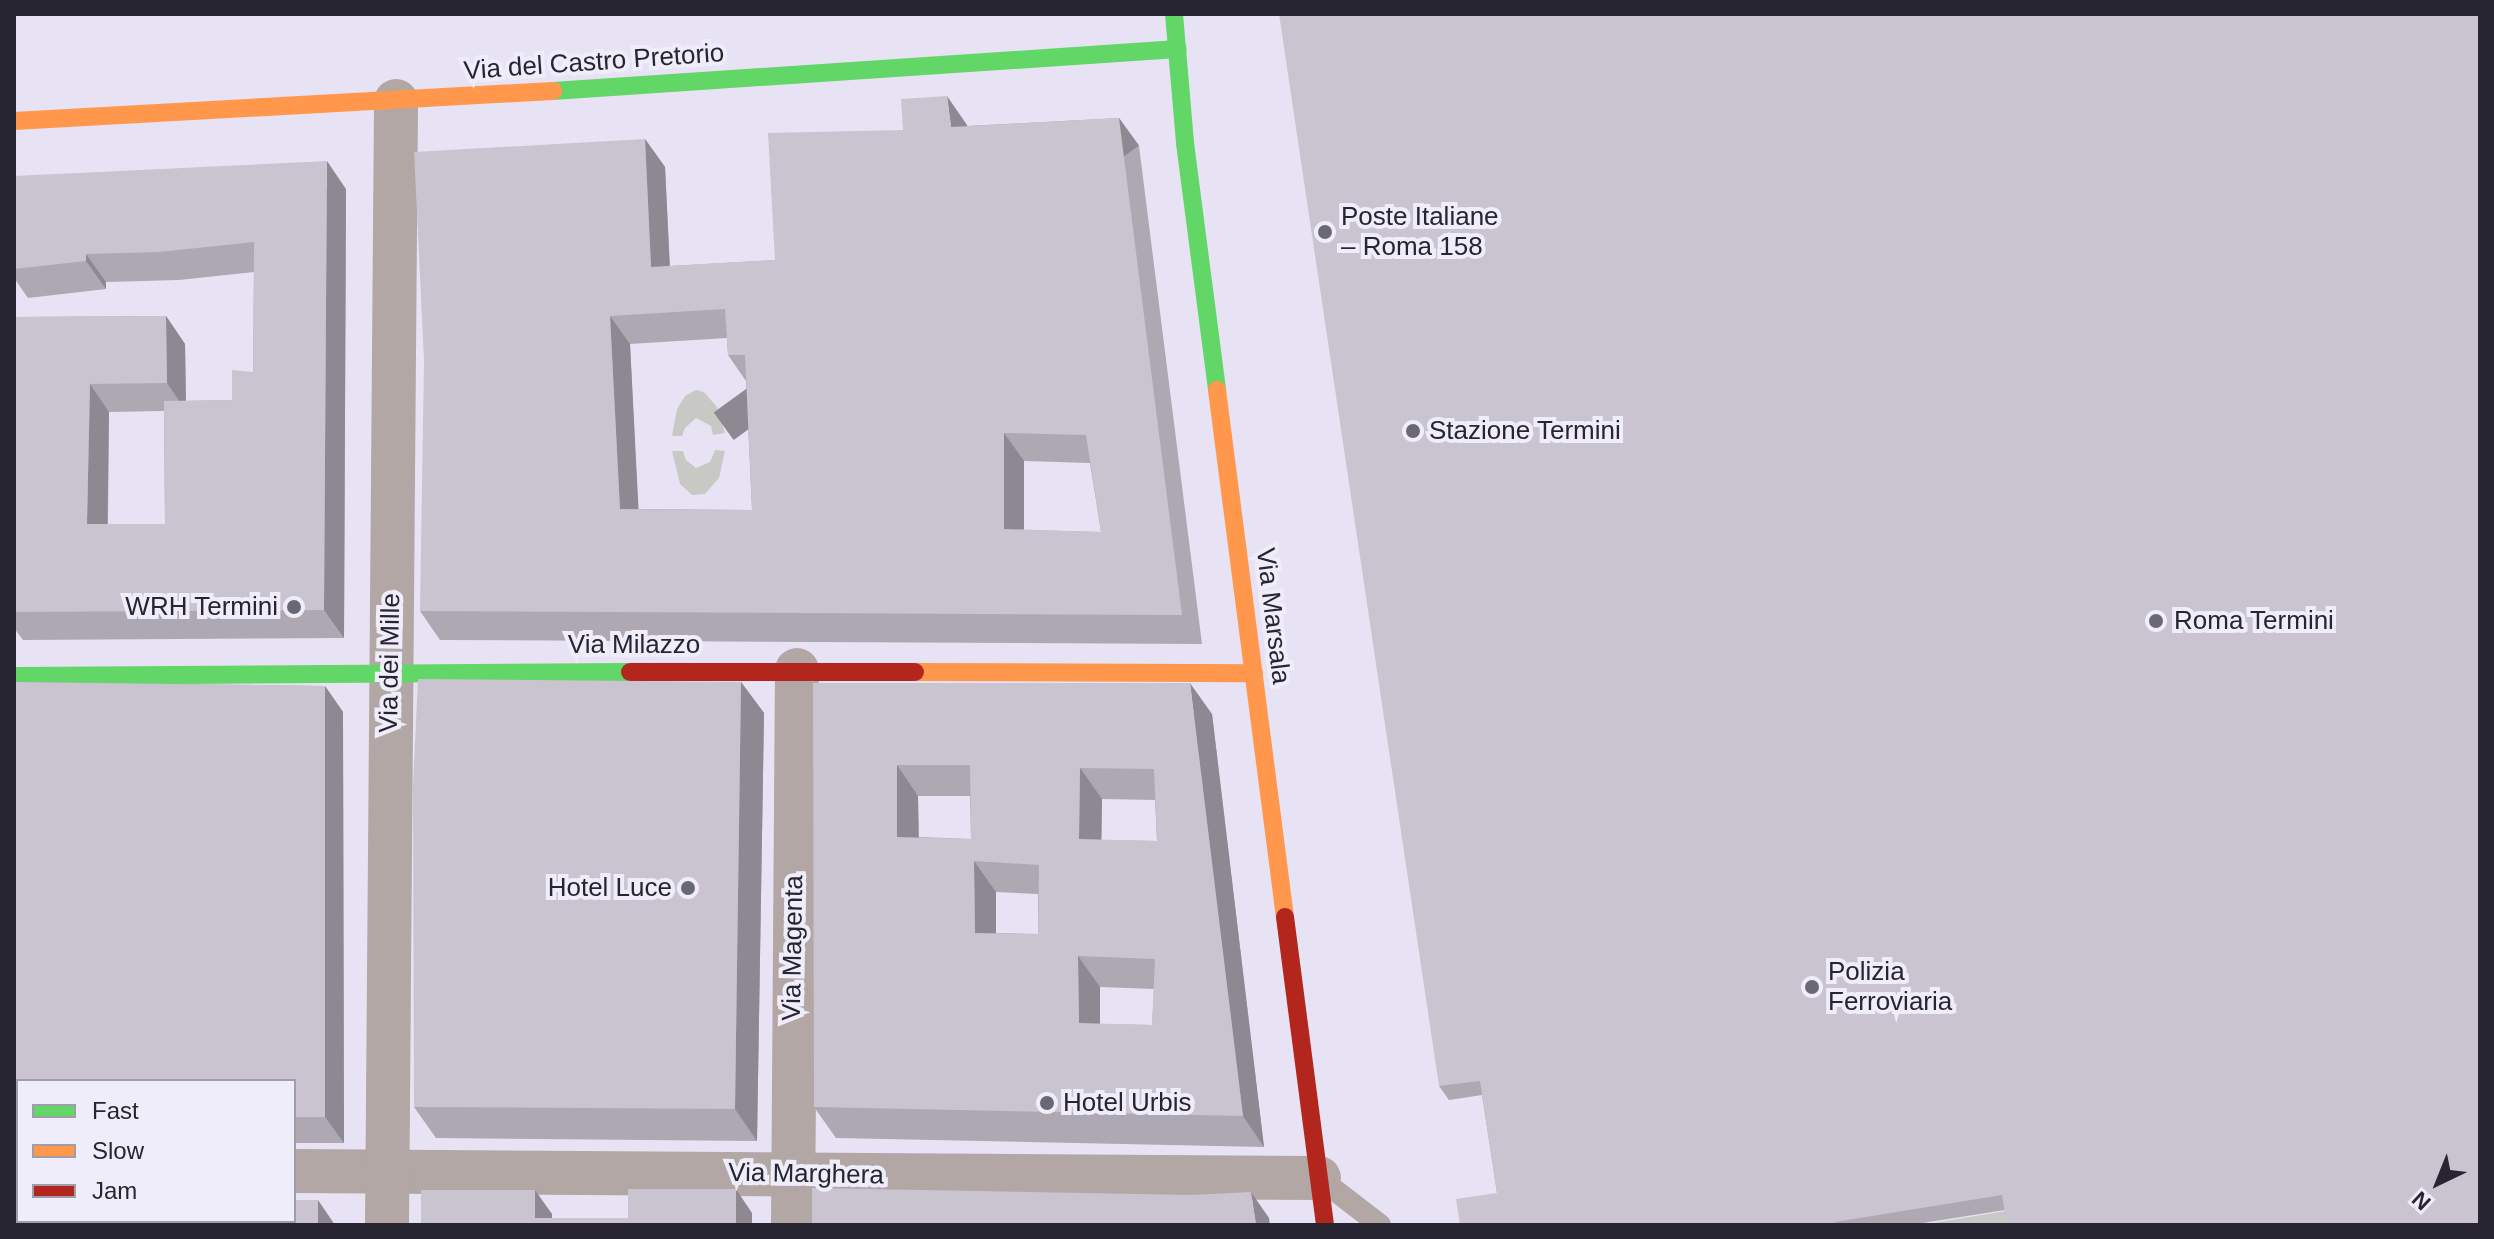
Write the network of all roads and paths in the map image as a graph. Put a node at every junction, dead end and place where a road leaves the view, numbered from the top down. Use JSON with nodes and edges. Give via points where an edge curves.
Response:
{"nodes":[{"id":1,"x":1174,"y":14,"type":"edge"},
{"id":2,"x":1178,"y":49,"type":"junction"},
{"id":3,"x":396,"y":101,"type":"junction"},
{"id":4,"x":14,"y":121,"type":"edge"},
{"id":5,"x":797,"y":670,"type":"junction"},
{"id":6,"x":391,"y":672,"type":"junction"},
{"id":7,"x":1254,"y":673,"type":"junction"},
{"id":8,"x":14,"y":676,"type":"edge"},
{"id":9,"x":296,"y":1171,"type":"edge"},
{"id":10,"x":388,"y":1172,"type":"junction"},
{"id":11,"x":792,"y":1174,"type":"junction"},
{"id":12,"x":1319,"y":1178,"type":"junction"},
{"id":13,"x":387,"y":1225,"type":"edge"},
{"id":14,"x":793,"y":1225,"type":"edge"},
{"id":15,"x":1325,"y":1225,"type":"edge"},
{"id":16,"x":1380,"y":1225,"type":"edge"}],
"edges":[{"from":1,"to":2,"type":"street","name":"Via Marsala"},
{"from":2,"to":3,"type":"street","name":"Via del Castro Pretorio"},
{"from":2,"to":7,"type":"street","name":"Via Marsala","via":[[1185,143]]},
{"from":3,"to":4,"type":"street","name":"Via del Castro Pretorio"},
{"from":3,"to":6,"type":"street","name":"Via dei Mille"},
{"from":5,"to":6,"type":"street","name":"Via Milazzo"},
{"from":5,"to":7,"type":"street","name":"Via Milazzo"},
{"from":5,"to":11,"type":"street","name":"Via Magenta"},
{"from":6,"to":8,"type":"street","name":"Via Milazzo"},
{"from":6,"to":10,"type":"street","name":"Via dei Mille"},
{"from":7,"to":12,"type":"street","name":"Via Marsala"},
{"from":9,"to":10,"type":"street","name":"Via Marghera"},
{"from":10,"to":11,"type":"street","name":"Via Marghera"},
{"from":10,"to":13,"type":"street","name":"Via dei Mille"},
{"from":11,"to":12,"type":"street","name":"Via Marghera"},
{"from":11,"to":14,"type":"street","name":"Via Magenta"},
{"from":12,"to":15,"type":"street","name":"Via Marsala"},
{"from":12,"to":16,"type":"lane"}]}
